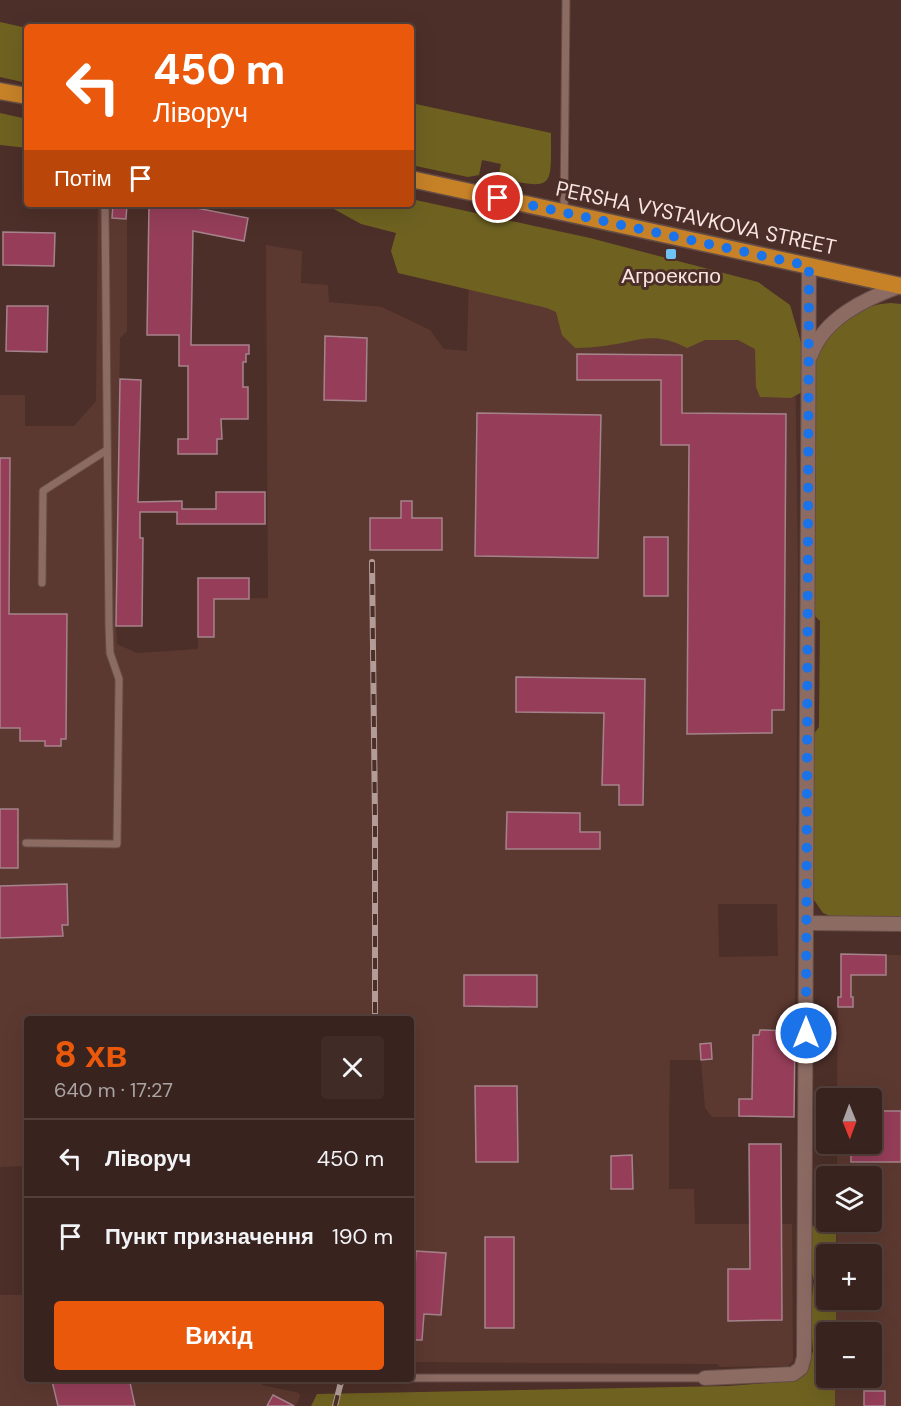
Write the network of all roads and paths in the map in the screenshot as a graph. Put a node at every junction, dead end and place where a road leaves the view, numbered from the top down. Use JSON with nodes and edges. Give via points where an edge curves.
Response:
{"nodes":[{"id":1,"x":566,"y":0,"type":"edge"},
{"id":2,"x":0,"y":91,"type":"edge"},
{"id":3,"x":24,"y":95,"type":"edge"},
{"id":4,"x":414,"y":180,"type":"edge"},
{"id":5,"x":105,"y":207,"type":"edge"},
{"id":6,"x":564,"y":212,"type":"junction"},
{"id":7,"x":809,"y":266,"type":"junction"},
{"id":8,"x":900,"y":286,"type":"edge"},
{"id":9,"x":809,"y":360,"type":"junction"},
{"id":10,"x":107,"y":450,"type":"junction"},
{"id":11,"x":42,"y":583,"type":"dead end"},
{"id":12,"x":26,"y":843,"type":"dead end"},
{"id":13,"x":806,"y":923,"type":"junction"},
{"id":14,"x":901,"y":924,"type":"edge"},
{"id":15,"x":414,"y":1378,"type":"edge"},
{"id":16,"x":705,"y":1378,"type":"joint"}],
"edges":[{"from":1,"to":6,"type":"lane"},
{"from":2,"to":3,"type":"main road"},
{"from":4,"to":6,"type":"main road","name":"PERSHA VYSTAVKOVA STREET"},
{"from":5,"to":10,"type":"lane"},
{"from":6,"to":7,"type":"main road","name":"PERSHA VYSTAVKOVA STREET"},
{"from":7,"to":8,"type":"main road","name":"PERSHA VYSTAVKOVA STREET"},
{"from":7,"to":9,"type":"street"},
{"from":8,"to":9,"type":"street","via":[[840,316],[820,338]]},
{"from":9,"to":13,"type":"street"},
{"from":10,"to":11,"type":"lane","via":[[44,491]]},
{"from":10,"to":12,"type":"lane","via":[[110,654],[119,679],[117,844]]},
{"from":13,"to":14,"type":"street"},
{"from":13,"to":16,"type":"street","via":[[804,1363],[798,1372],[788,1375]]},
{"from":15,"to":16,"type":"lane"}]}
